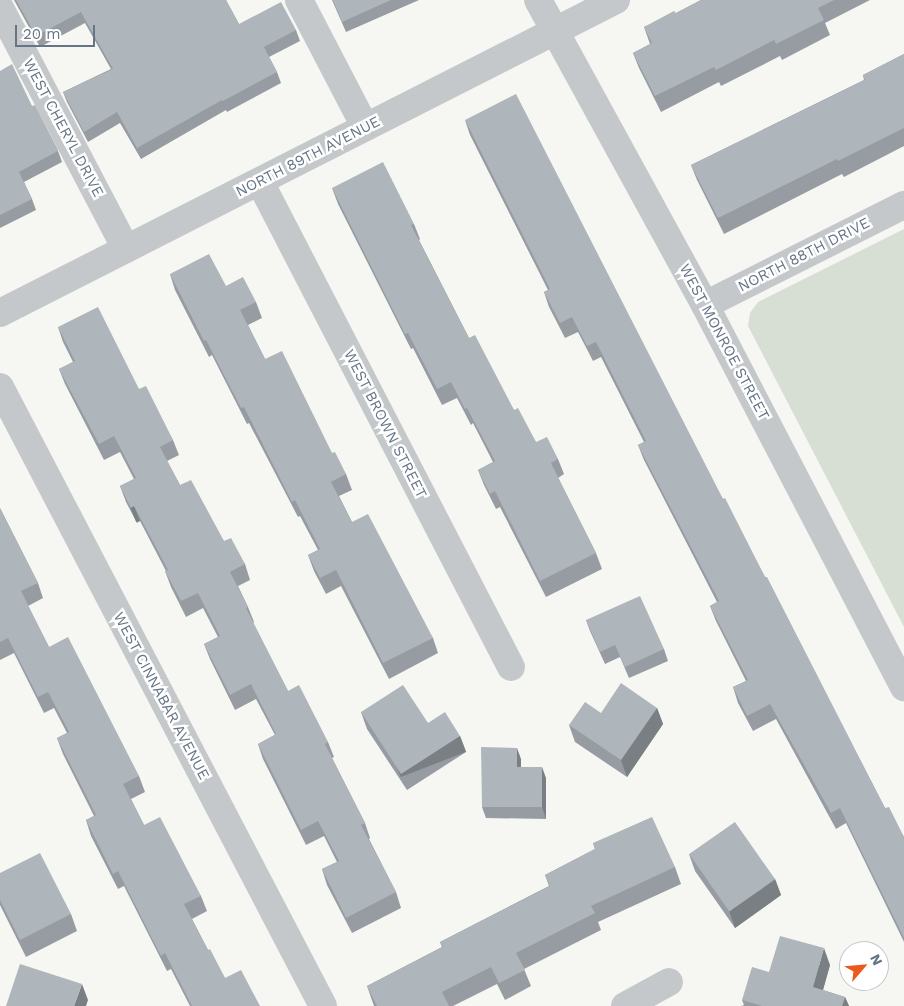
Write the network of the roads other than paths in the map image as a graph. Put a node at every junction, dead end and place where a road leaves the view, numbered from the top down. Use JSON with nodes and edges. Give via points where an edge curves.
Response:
{"nodes":[{"id":1,"x":299,"y":0,"type":"edge"},
{"id":2,"x":538,"y":0,"type":"edge"},
{"id":3,"x":616,"y":0,"type":"edge"},
{"id":4,"x":0,"y":8,"type":"edge"},
{"id":5,"x":554,"y":31,"type":"junction"},
{"id":6,"x":365,"y":127,"type":"junction"},
{"id":7,"x":260,"y":182,"type":"junction"},
{"id":8,"x":904,"y":205,"type":"edge"},
{"id":9,"x":126,"y":249,"type":"junction"},
{"id":10,"x":705,"y":305,"type":"junction"},
{"id":11,"x":0,"y":313,"type":"edge"},
{"id":12,"x":0,"y":386,"type":"edge"},
{"id":13,"x":511,"y":667,"type":"dead end"},
{"id":14,"x":904,"y":687,"type":"edge"},
{"id":15,"x":669,"y":982,"type":"dead end"},
{"id":16,"x":323,"y":1006,"type":"edge"},
{"id":17,"x":625,"y":1006,"type":"edge"}],
"edges":[{"from":1,"to":6,"type":"street"},
{"from":2,"to":5,"type":"street","name":"WEST MONROE STREET"},
{"from":3,"to":5,"type":"street","name":"NORTH 89TH AVENUE"},
{"from":4,"to":9,"type":"street","name":"WEST CHERYL DRIVE"},
{"from":5,"to":6,"type":"street","name":"NORTH 89TH AVENUE"},
{"from":5,"to":10,"type":"street","name":"WEST MONROE STREET"},
{"from":6,"to":7,"type":"street","name":"NORTH 89TH AVENUE"},
{"from":7,"to":9,"type":"street","name":"NORTH 89TH AVENUE"},
{"from":7,"to":13,"type":"street","name":"WEST BROWN STREET"},
{"from":8,"to":10,"type":"street","name":"NORTH 88TH DRIVE"},
{"from":9,"to":11,"type":"street","name":"NORTH 89TH AVENUE"},
{"from":10,"to":14,"type":"street","name":"WEST MONROE STREET"},
{"from":12,"to":16,"type":"street","name":"WEST CINNABAR AVENUE"},
{"from":15,"to":17,"type":"street"}]}
